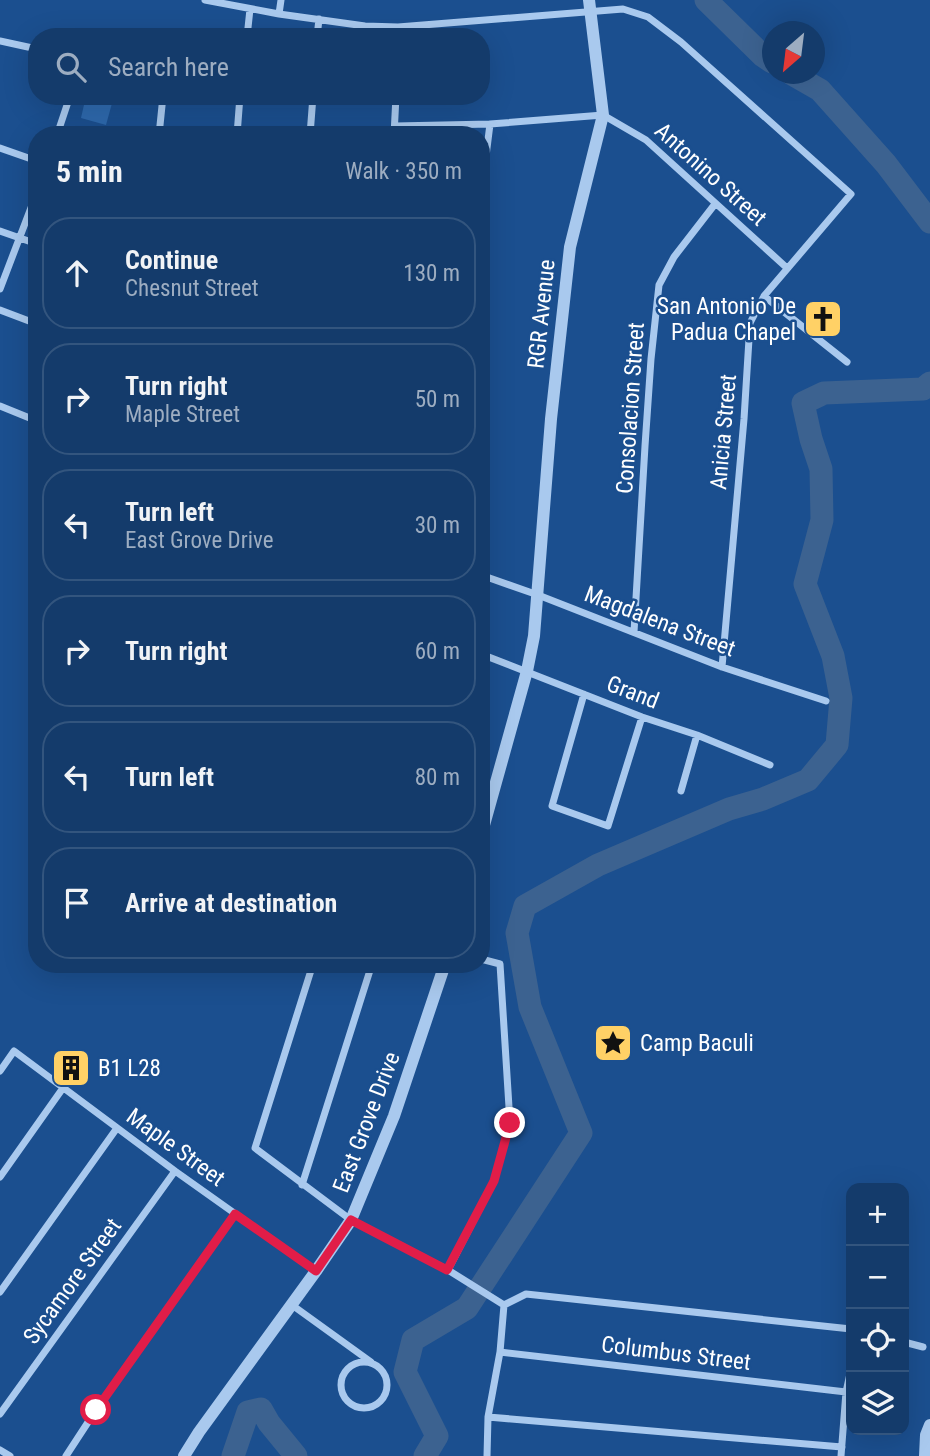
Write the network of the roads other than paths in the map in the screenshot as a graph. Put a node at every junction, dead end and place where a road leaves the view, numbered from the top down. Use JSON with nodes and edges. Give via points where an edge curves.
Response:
{"nodes":[{"id":1,"x":205,"y":0,"type":"edge"},
{"id":2,"x":281,"y":0,"type":"edge"},
{"id":3,"x":590,"y":6,"type":"edge"},
{"id":4,"x":250,"y":9,"type":"junction"},
{"id":5,"x":279,"y":14,"type":"junction"},
{"id":6,"x":319,"y":19,"type":"junction"},
{"id":7,"x":398,"y":27,"type":"joint"},
{"id":8,"x":248,"y":28,"type":"edge"},
{"id":9,"x":318,"y":28,"type":"edge"},
{"id":10,"x":0,"y":41,"type":"edge"},
{"id":11,"x":28,"y":47,"type":"edge"},
{"id":12,"x":67,"y":105,"type":"edge"},
{"id":13,"x":162,"y":105,"type":"edge"},
{"id":14,"x":239,"y":105,"type":"edge"},
{"id":15,"x":312,"y":105,"type":"edge"},
{"id":16,"x":396,"y":105,"type":"edge"},
{"id":17,"x":603,"y":115,"type":"junction"},
{"id":18,"x":490,"y":124,"type":"joint"},
{"id":19,"x":60,"y":126,"type":"edge"},
{"id":20,"x":160,"y":126,"type":"edge"},
{"id":21,"x":238,"y":126,"type":"edge"},
{"id":22,"x":311,"y":126,"type":"edge"},
{"id":23,"x":395,"y":126,"type":"edge"},
{"id":24,"x":458,"y":126,"type":"edge"},
{"id":25,"x":0,"y":148,"type":"edge"},
{"id":26,"x":28,"y":158,"type":"edge"},
{"id":27,"x":715,"y":204,"type":"junction"},
{"id":28,"x":28,"y":216,"type":"edge"},
{"id":29,"x":0,"y":231,"type":"edge"},
{"id":30,"x":20,"y":238,"type":"junction"},
{"id":31,"x":28,"y":241,"type":"edge"},
{"id":32,"x":787,"y":268,"type":"junction"},
{"id":33,"x":0,"y":289,"type":"edge"},
{"id":34,"x":764,"y":296,"type":"junction"},
{"id":35,"x":0,"y":310,"type":"edge"},
{"id":36,"x":28,"y":321,"type":"edge"},
{"id":37,"x":847,"y":362,"type":"dead end"},
{"id":38,"x":0,"y":406,"type":"edge"},
{"id":39,"x":28,"y":417,"type":"edge"},
{"id":40,"x":490,"y":578,"type":"edge"},
{"id":41,"x":538,"y":595,"type":"junction"},
{"id":42,"x":634,"y":632,"type":"junction"},
{"id":43,"x":490,"y":657,"type":"edge"},
{"id":44,"x":722,"y":667,"type":"junction"},
{"id":45,"x":527,"y":671,"type":"junction"},
{"id":46,"x":584,"y":694,"type":"junction"},
{"id":47,"x":826,"y":701,"type":"dead end"},
{"id":48,"x":642,"y":717,"type":"junction"},
{"id":49,"x":697,"y":735,"type":"junction"},
{"id":50,"x":770,"y":765,"type":"dead end"},
{"id":51,"x":681,"y":791,"type":"dead end"},
{"id":52,"x":490,"y":804,"type":"edge"},
{"id":53,"x":490,"y":961,"type":"edge"},
{"id":54,"x":310,"y":973,"type":"edge"},
{"id":55,"x":369,"y":973,"type":"edge"},
{"id":56,"x":442,"y":973,"type":"edge"},
{"id":57,"x":0,"y":1071,"type":"edge"},
{"id":58,"x":63,"y":1088,"type":"junction"},
{"id":59,"x":117,"y":1128,"type":"junction"},
{"id":60,"x":174,"y":1171,"type":"junction"},
{"id":61,"x":0,"y":1177,"type":"edge"},
{"id":62,"x":302,"y":1185,"type":"junction"},
{"id":63,"x":235,"y":1214,"type":"junction"},
{"id":64,"x":351,"y":1220,"type":"junction"},
{"id":65,"x":447,"y":1270,"type":"junction"},
{"id":66,"x":316,"y":1271,"type":"junction"},
{"id":67,"x":0,"y":1292,"type":"edge"},
{"id":68,"x":292,"y":1305,"type":"junction"},
{"id":69,"x":504,"y":1305,"type":"junction"},
{"id":70,"x":846,"y":1328,"type":"edge"},
{"id":71,"x":909,"y":1343,"type":"edge"},
{"id":72,"x":923,"y":1347,"type":"dead end"},
{"id":73,"x":500,"y":1352,"type":"junction"},
{"id":74,"x":375,"y":1365,"type":"junction"},
{"id":75,"x":846,"y":1392,"type":"joint"},
{"id":76,"x":0,"y":1414,"type":"edge"},
{"id":77,"x":488,"y":1417,"type":"junction"},
{"id":78,"x":930,"y":1425,"type":"edge"},
{"id":79,"x":842,"y":1447,"type":"junction"},
{"id":80,"x":0,"y":1450,"type":"edge"},
{"id":81,"x":10,"y":1456,"type":"edge"},
{"id":82,"x":66,"y":1456,"type":"edge"},
{"id":83,"x":184,"y":1456,"type":"edge"},
{"id":84,"x":487,"y":1456,"type":"edge"},
{"id":85,"x":841,"y":1456,"type":"edge"},
{"id":86,"x":925,"y":1456,"type":"edge"}],
"edges":[{"from":1,"to":4,"type":"street"},
{"from":2,"to":5,"type":"street"},
{"from":3,"to":7,"type":"street"},
{"from":3,"to":17,"type":"street","name":"RGR Avenue"},
{"from":3,"to":32,"type":"street","name":"Anicia Street","via":[[648,17],[851,194]]},
{"from":4,"to":5,"type":"street"},
{"from":4,"to":8,"type":"street"},
{"from":5,"to":6,"type":"street"},
{"from":6,"to":7,"type":"street"},
{"from":6,"to":9,"type":"street"},
{"from":10,"to":11,"type":"street"},
{"from":12,"to":19,"type":"street"},
{"from":13,"to":20,"type":"street"},
{"from":14,"to":21,"type":"street"},
{"from":15,"to":22,"type":"street"},
{"from":16,"to":23,"type":"street"},
{"from":17,"to":18,"type":"street"},
{"from":17,"to":27,"type":"street","name":"Antonino Street","via":[[646,140]]},
{"from":17,"to":41,"type":"street","name":"RGR Avenue","via":[[570,247]]},
{"from":18,"to":24,"type":"street"},
{"from":25,"to":26,"type":"street"},
{"from":27,"to":32,"type":"street","name":"Antonino Street"},
{"from":27,"to":42,"type":"street","name":"Consolacion Street","via":[[674,257],[659,285]]},
{"from":28,"to":30,"type":"street"},
{"from":29,"to":30,"type":"street"},
{"from":30,"to":31,"type":"street"},
{"from":30,"to":33,"type":"street"},
{"from":32,"to":34,"type":"street","name":"Anicia Street"},
{"from":34,"to":37,"type":"street"},
{"from":34,"to":44,"type":"street","name":"Anicia Street","via":[[750,323]]},
{"from":35,"to":36,"type":"street"},
{"from":38,"to":39,"type":"street"},
{"from":40,"to":41,"type":"street","name":"Magdalena Street"},
{"from":41,"to":42,"type":"street","name":"Magdalena Street"},
{"from":41,"to":45,"type":"street","name":"RGR Avenue"},
{"from":42,"to":44,"type":"street","name":"Magdalena Street"},
{"from":43,"to":45,"type":"street","name":"Grand"},
{"from":44,"to":47,"type":"street","name":"Magdalena Street"},
{"from":45,"to":46,"type":"street","name":"Grand"},
{"from":45,"to":52,"type":"street"},
{"from":46,"to":48,"type":"street","name":"Grand"},
{"from":46,"to":48,"type":"street","via":[[552,806],[608,825]]},
{"from":48,"to":49,"type":"street","name":"Grand"},
{"from":49,"to":50,"type":"street","name":"Grand"},
{"from":49,"to":51,"type":"street"},
{"from":53,"to":65,"type":"street","via":[[500,964],[510,1123],[494,1181]]},
{"from":54,"to":62,"type":"street","via":[[255,1147]]},
{"from":55,"to":62,"type":"street"},
{"from":56,"to":64,"type":"street","name":"East Grove Drive","via":[[394,1116]]},
{"from":57,"to":58,"type":"street","name":"Maple Street","via":[[14,1051]]},
{"from":58,"to":59,"type":"street","name":"Maple Street"},
{"from":58,"to":61,"type":"street"},
{"from":59,"to":60,"type":"street","name":"Maple Street"},
{"from":59,"to":67,"type":"street"},
{"from":60,"to":63,"type":"street","name":"Maple Street"},
{"from":60,"to":76,"type":"street","name":"Sycamore Street"},
{"from":62,"to":64,"type":"street"},
{"from":63,"to":66,"type":"street","name":"Maple Street"},
{"from":63,"to":82,"type":"street"},
{"from":64,"to":65,"type":"street"},
{"from":64,"to":66,"type":"street","name":"East Grove Drive"},
{"from":65,"to":69,"type":"street"},
{"from":66,"to":68,"type":"street","name":"East Grove Drive"},
{"from":68,"to":74,"type":"street"},
{"from":68,"to":83,"type":"street","name":"East Grove Drive"},
{"from":69,"to":70,"type":"street","via":[[526,1294]]},
{"from":69,"to":73,"type":"street"},
{"from":71,"to":72,"type":"street"},
{"from":73,"to":75,"type":"street","name":"Columbus Street"},
{"from":73,"to":77,"type":"street"},
{"from":74,"to":74,"type":"street","via":[[387,1384],[383,1397],[372,1406],[357,1407],[345,1398],[341,1383],[347,1369],[360,1362]]},
{"from":75,"to":79,"type":"street"},
{"from":77,"to":79,"type":"street"},
{"from":77,"to":84,"type":"street"},
{"from":78,"to":86,"type":"street"},
{"from":79,"to":85,"type":"street"},
{"from":80,"to":81,"type":"street"}]}
